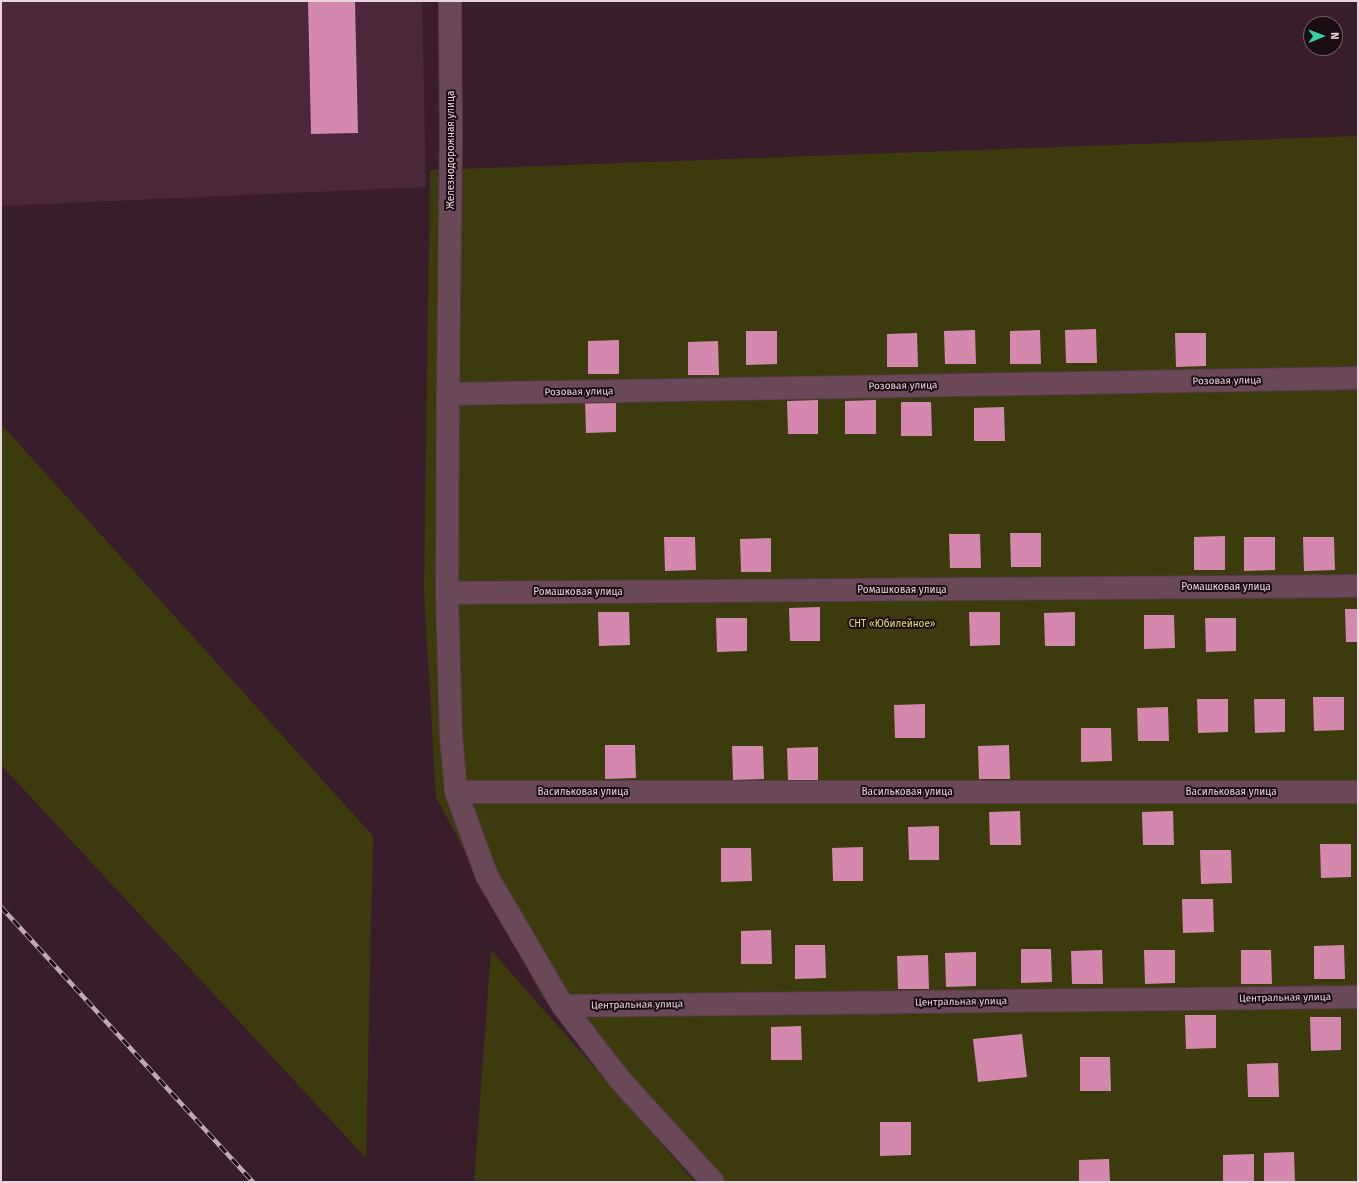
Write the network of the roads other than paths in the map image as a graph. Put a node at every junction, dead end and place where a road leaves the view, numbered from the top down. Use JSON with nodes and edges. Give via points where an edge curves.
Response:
{"nodes":[{"id":1,"x":450,"y":1,"type":"edge"},
{"id":2,"x":1358,"y":378,"type":"edge"},
{"id":3,"x":448,"y":394,"type":"junction"},
{"id":4,"x":1358,"y":586,"type":"edge"},
{"id":5,"x":447,"y":593,"type":"junction"},
{"id":6,"x":456,"y":792,"type":"junction"},
{"id":7,"x":1358,"y":792,"type":"edge"},
{"id":8,"x":1358,"y":997,"type":"edge"},
{"id":9,"x":563,"y":1006,"type":"junction"},
{"id":10,"x":712,"y":1182,"type":"edge"}],
"edges":[{"from":1,"to":3,"type":"street","name":"Железнодорожная улица","via":[[452,136]]},
{"from":2,"to":3,"type":"street","name":"Розовая улица"},
{"from":3,"to":5,"type":"street","name":"Железнодорожная улица"},
{"from":4,"to":5,"type":"street","name":"Ромашковая улица"},
{"from":5,"to":6,"type":"street","name":"Железнодорожная улица","via":[[450,736]]},
{"from":6,"to":7,"type":"street","name":"Васильковая улица"},
{"from":6,"to":9,"type":"street","name":"Железнодорожная улица","via":[[487,876]]},
{"from":8,"to":9,"type":"street","name":"Центральная улица"},
{"from":9,"to":10,"type":"street","name":"Железнодорожная улица","via":[[621,1081]]}]}
